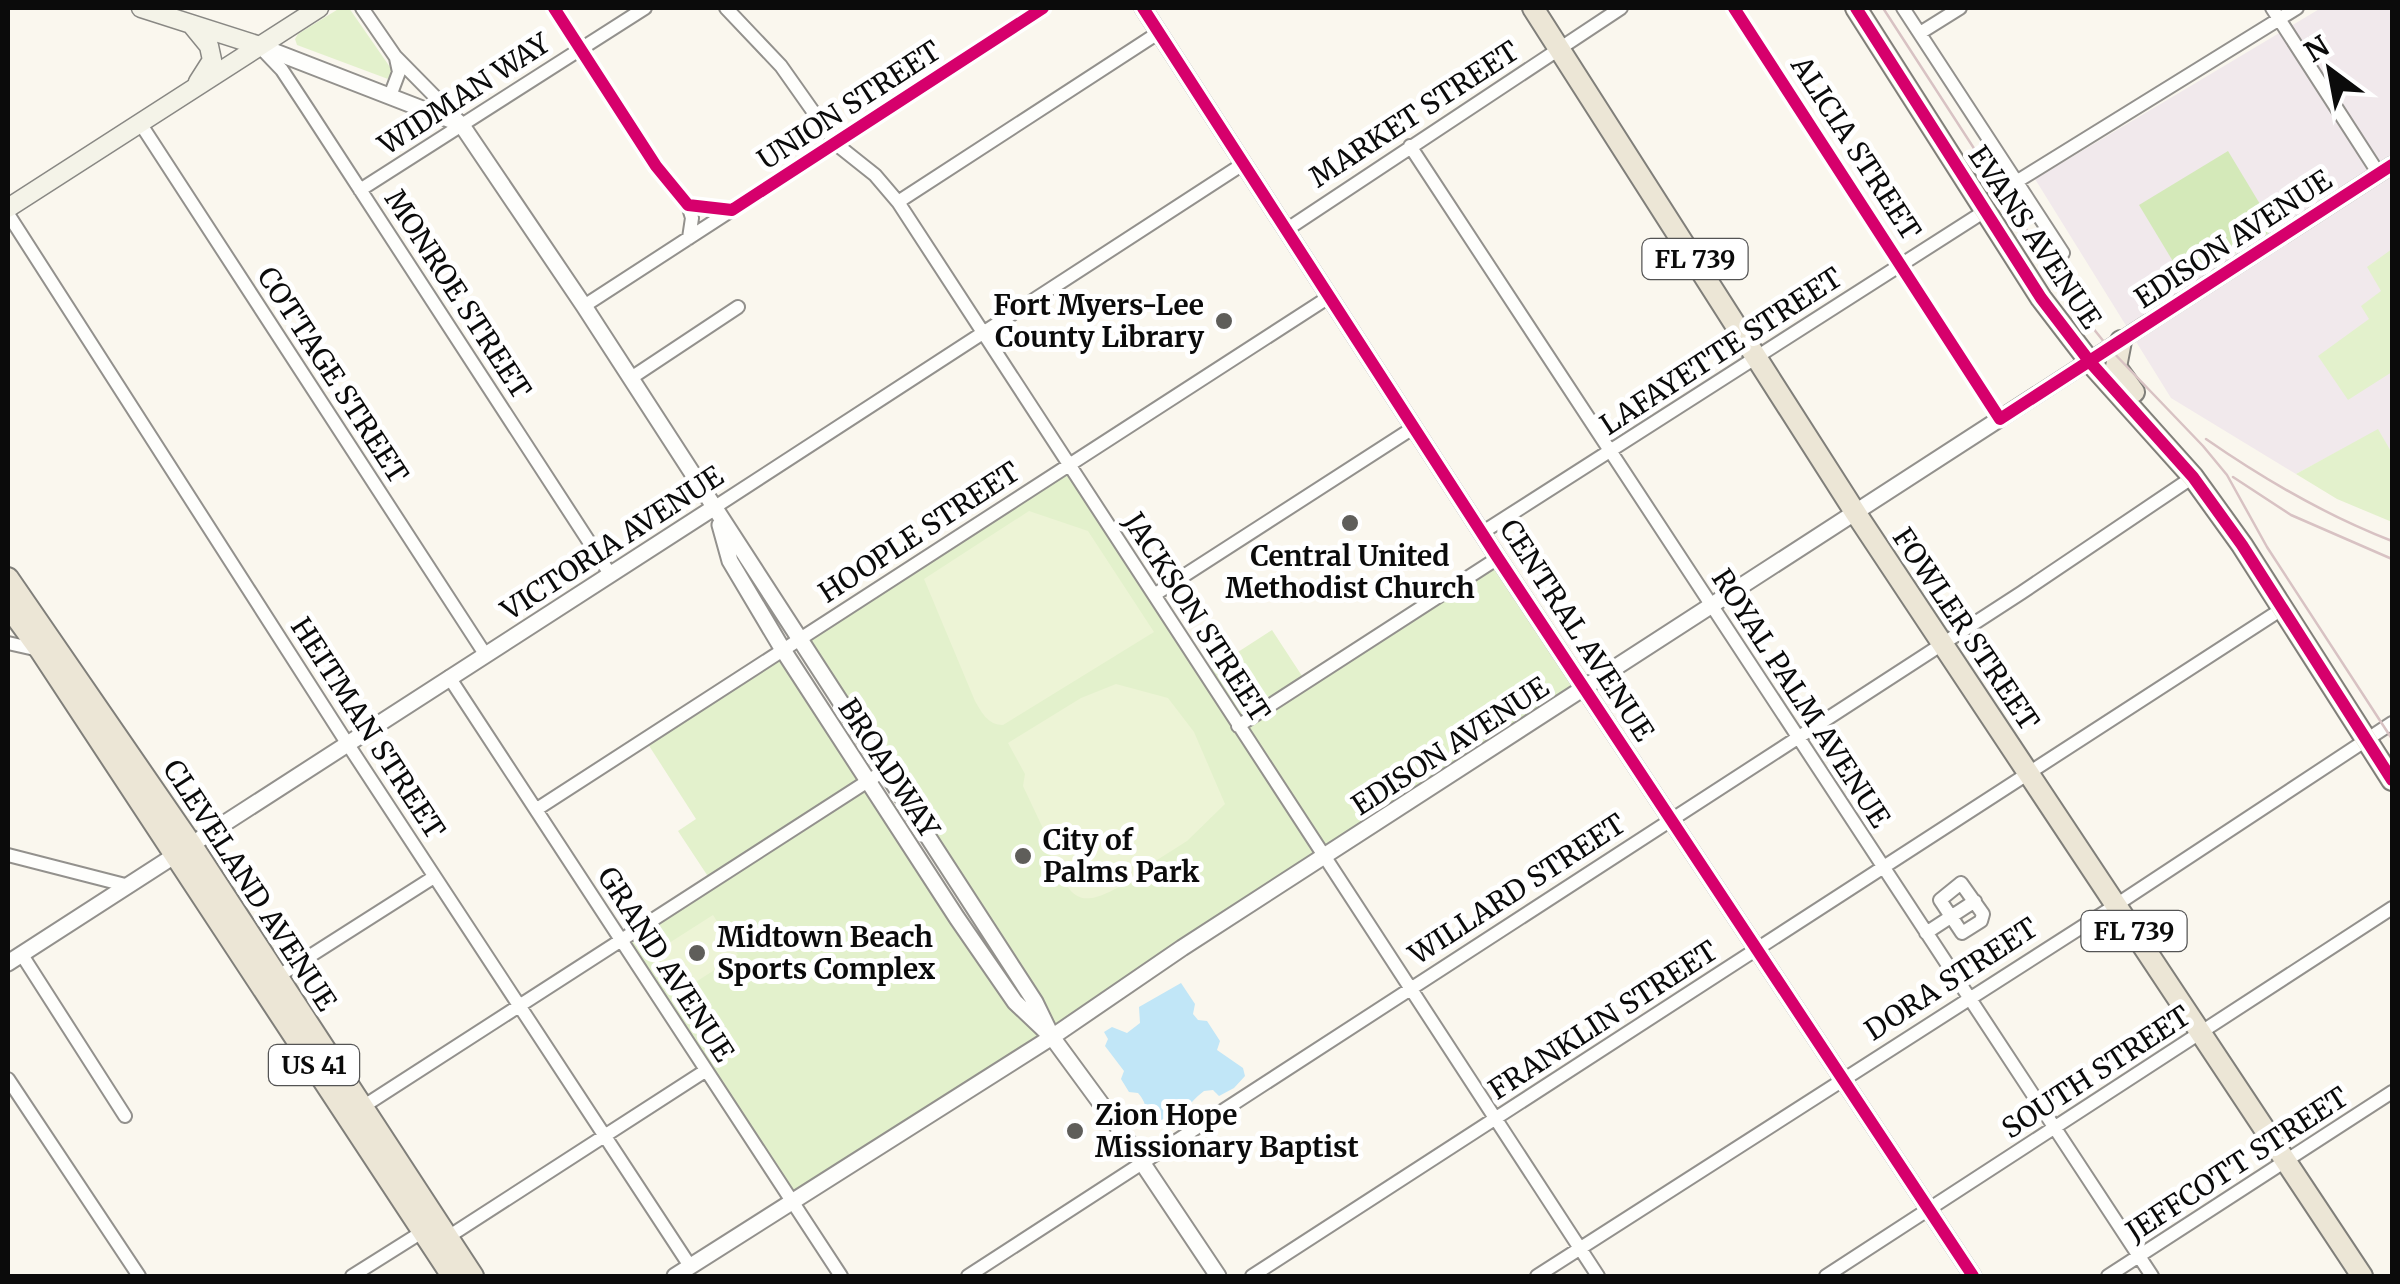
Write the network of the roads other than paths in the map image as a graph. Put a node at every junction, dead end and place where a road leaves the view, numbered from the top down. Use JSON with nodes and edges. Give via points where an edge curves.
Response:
{"nodes":[{"id":1,"x":141,"y":8,"type":"edge"},
{"id":2,"x":319,"y":8,"type":"edge"},
{"id":3,"x":362,"y":8,"type":"edge"},
{"id":4,"x":554,"y":8,"type":"edge"},
{"id":5,"x":644,"y":8,"type":"edge"},
{"id":6,"x":726,"y":8,"type":"edge"},
{"id":7,"x":1043,"y":8,"type":"edge"},
{"id":8,"x":1142,"y":8,"type":"edge"},
{"id":9,"x":1532,"y":8,"type":"edge"},
{"id":10,"x":1621,"y":8,"type":"edge"},
{"id":11,"x":1734,"y":8,"type":"edge"},
{"id":12,"x":1856,"y":8,"type":"edge"},
{"id":13,"x":1903,"y":8,"type":"edge"},
{"id":14,"x":1960,"y":8,"type":"edge"},
{"id":15,"x":2297,"y":8,"type":"edge"},
{"id":16,"x":2275,"y":13,"type":"edge"},
{"id":17,"x":190,"y":24,"type":"junction"},
{"id":18,"x":1158,"y":33,"type":"junction"},
{"id":19,"x":1920,"y":33,"type":"junction"},
{"id":20,"x":260,"y":46,"type":"junction"},
{"id":21,"x":581,"y":48,"type":"junction"},
{"id":22,"x":1559,"y":49,"type":"junction"},
{"id":23,"x":395,"y":56,"type":"junction"},
{"id":24,"x":192,"y":89,"type":"junction"},
{"id":25,"x":390,"y":96,"type":"junction"},
{"id":26,"x":140,"y":123,"type":"junction"},
{"id":27,"x":462,"y":124,"type":"junction"},
{"id":28,"x":836,"y":144,"type":"junction"},
{"id":29,"x":1410,"y":146,"type":"junction"},
{"id":30,"x":1243,"y":164,"type":"junction"},
{"id":31,"x":2386,"y":170,"type":"edge"},
{"id":32,"x":2016,"y":182,"type":"junction"},
{"id":33,"x":360,"y":190,"type":"junction"},
{"id":34,"x":898,"y":202,"type":"junction"},
{"id":35,"x":688,"y":205,"type":"junction"},
{"id":36,"x":732,"y":210,"type":"junction"},
{"id":37,"x":1986,"y":210,"type":"junction"},
{"id":38,"x":8,"y":211,"type":"edge"},
{"id":39,"x":1286,"y":230,"type":"junction"},
{"id":40,"x":690,"y":238,"type":"junction"},
{"id":41,"x":2063,"y":253,"type":"dead end"},
{"id":42,"x":1902,"y":266,"type":"junction"},
{"id":43,"x":1329,"y":297,"type":"junction"},
{"id":44,"x":584,"y":306,"type":"junction"},
{"id":45,"x":738,"y":307,"type":"dead end"},
{"id":46,"x":983,"y":332,"type":"junction"},
{"id":47,"x":2121,"y":341,"type":"junction"},
{"id":48,"x":1757,"y":358,"type":"junction"},
{"id":49,"x":2090,"y":362,"type":"junction"},
{"id":50,"x":630,"y":378,"type":"junction"},
{"id":51,"x":1414,"y":428,"type":"junction"},
{"id":52,"x":1609,"y":452,"type":"junction"},
{"id":53,"x":1069,"y":465,"type":"junction"},
{"id":54,"x":2190,"y":474,"type":"junction"},
{"id":55,"x":715,"y":507,"type":"junction"},
{"id":56,"x":1855,"y":512,"type":"junction"},
{"id":57,"x":1483,"y":532,"type":"junction"},
{"id":58,"x":8,"y":558,"type":"edge"},
{"id":59,"x":1498,"y":558,"type":"junction"},
{"id":60,"x":610,"y":574,"type":"junction"},
{"id":61,"x":8,"y":578,"type":"edge"},
{"id":62,"x":1154,"y":596,"type":"junction"},
{"id":63,"x":8,"y":606,"type":"edge"},
{"id":64,"x":1710,"y":608,"type":"junction"},
{"id":65,"x":2282,"y":609,"type":"junction"},
{"id":66,"x":799,"y":640,"type":"junction"},
{"id":67,"x":8,"y":643,"type":"edge"},
{"id":68,"x":1942,"y":644,"type":"junction"},
{"id":69,"x":49,"y":650,"type":"junction"},
{"id":70,"x":784,"y":650,"type":"junction"},
{"id":71,"x":484,"y":654,"type":"junction"},
{"id":72,"x":449,"y":678,"type":"junction"},
{"id":73,"x":1585,"y":688,"type":"junction"},
{"id":74,"x":2392,"y":723,"type":"edge"},
{"id":75,"x":1238,"y":726,"type":"junction"},
{"id":76,"x":1797,"y":739,"type":"junction"},
{"id":77,"x":2366,"y":740,"type":"junction"},
{"id":78,"x":346,"y":743,"type":"junction"},
{"id":79,"x":885,"y":770,"type":"junction"},
{"id":80,"x":2030,"y":773,"type":"junction"},
{"id":81,"x":868,"y":780,"type":"junction"},
{"id":82,"x":2392,"y":780,"type":"edge"},
{"id":83,"x":537,"y":809,"type":"junction"},
{"id":84,"x":1672,"y":819,"type":"junction"},
{"id":85,"x":183,"y":849,"type":"junction"},
{"id":86,"x":8,"y":854,"type":"edge"},
{"id":87,"x":1324,"y":858,"type":"junction"},
{"id":88,"x":1883,"y":868,"type":"junction"},
{"id":89,"x":434,"y":877,"type":"junction"},
{"id":90,"x":129,"y":886,"type":"junction"},
{"id":91,"x":1975,"y":901,"type":"junction"},
{"id":92,"x":2116,"y":905,"type":"junction"},
{"id":93,"x":2392,"y":908,"type":"edge"},
{"id":94,"x":1950,"y":917,"type":"junction"},
{"id":95,"x":1926,"y":933,"type":"junction"},
{"id":96,"x":622,"y":941,"type":"junction"},
{"id":97,"x":1758,"y":949,"type":"junction"},
{"id":98,"x":14,"y":959,"type":"edge"},
{"id":99,"x":277,"y":976,"type":"junction"},
{"id":100,"x":1410,"y":989,"type":"junction"},
{"id":101,"x":1968,"y":998,"type":"junction"},
{"id":102,"x":518,"y":1006,"type":"junction"},
{"id":103,"x":2203,"y":1033,"type":"junction"},
{"id":104,"x":1052,"y":1037,"type":"junction"},
{"id":105,"x":705,"y":1072,"type":"junction"},
{"id":106,"x":1842,"y":1078,"type":"junction"},
{"id":107,"x":8,"y":1079,"type":"edge"},
{"id":108,"x":324,"y":1082,"type":"junction"},
{"id":109,"x":2392,"y":1092,"type":"edge"},
{"id":110,"x":364,"y":1106,"type":"junction"},
{"id":111,"x":125,"y":1116,"type":"dead end"},
{"id":112,"x":1495,"y":1120,"type":"junction"},
{"id":113,"x":2054,"y":1129,"type":"junction"},
{"id":114,"x":605,"y":1137,"type":"junction"},
{"id":115,"x":2286,"y":1160,"type":"junction"},
{"id":116,"x":1142,"y":1163,"type":"junction"},
{"id":117,"x":791,"y":1200,"type":"junction"},
{"id":118,"x":1930,"y":1210,"type":"junction"},
{"id":119,"x":422,"y":1232,"type":"junction"},
{"id":120,"x":448,"y":1237,"type":"junction"},
{"id":121,"x":1580,"y":1249,"type":"junction"},
{"id":122,"x":2139,"y":1257,"type":"junction"},
{"id":123,"x":690,"y":1266,"type":"junction"},
{"id":124,"x":139,"y":1276,"type":"edge"},
{"id":125,"x":352,"y":1276,"type":"edge"},
{"id":126,"x":452,"y":1276,"type":"edge"},
{"id":127,"x":473,"y":1276,"type":"edge"},
{"id":128,"x":675,"y":1276,"type":"edge"},
{"id":129,"x":842,"y":1276,"type":"edge"},
{"id":130,"x":968,"y":1276,"type":"edge"},
{"id":131,"x":1218,"y":1276,"type":"edge"},
{"id":132,"x":1252,"y":1276,"type":"edge"},
{"id":133,"x":1537,"y":1276,"type":"edge"},
{"id":134,"x":1598,"y":1276,"type":"edge"},
{"id":135,"x":1826,"y":1276,"type":"edge"},
{"id":136,"x":1974,"y":1276,"type":"edge"},
{"id":137,"x":2108,"y":1276,"type":"edge"},
{"id":138,"x":2152,"y":1276,"type":"edge"},
{"id":139,"x":2362,"y":1276,"type":"edge"}],
"edges":[{"from":1,"to":17,"type":"main road"},
{"from":2,"to":20,"type":"main road"},
{"from":3,"to":23,"type":"street","name":"BROADWAY"},
{"from":4,"to":21,"type":"street"},
{"from":5,"to":21,"type":"street","name":"WIDMAN WAY"},
{"from":6,"to":28,"type":"street","name":"JACKSON STREET","via":[[781,66]]},
{"from":7,"to":28,"type":"street","name":"UNION STREET"},
{"from":8,"to":18,"type":"street","name":"CENTRAL AVENUE"},
{"from":9,"to":22,"type":"main road","name":"FOWLER STREET","number":"FL 739"},
{"from":10,"to":22,"type":"street","name":"MARKET STREET"},
{"from":11,"to":42,"type":"street","name":"ALICIA STREET"},
{"from":12,"to":37,"type":"main road","name":"EVANS AVENUE"},
{"from":13,"to":19,"type":"street"},
{"from":14,"to":19,"type":"street"},
{"from":15,"to":16,"type":"street"},
{"from":16,"to":31,"type":"street"},
{"from":16,"to":32,"type":"street"},
{"from":17,"to":20,"type":"main road"},
{"from":17,"to":24,"type":"main road","via":[[212,60]]},
{"from":18,"to":30,"type":"street","name":"CENTRAL AVENUE"},
{"from":18,"to":34,"type":"street"},
{"from":19,"to":32,"type":"street"},
{"from":20,"to":24,"type":"main road"},
{"from":20,"to":25,"type":"street"},
{"from":20,"to":33,"type":"street","name":"MONROE STREET"},
{"from":21,"to":27,"type":"street","name":"WIDMAN WAY"},
{"from":21,"to":35,"type":"street"},
{"from":22,"to":29,"type":"street","name":"MARKET STREET"},
{"from":22,"to":48,"type":"main road","name":"FOWLER STREET","number":"FL 739"},
{"from":23,"to":25,"type":"street","via":[[399,72]]},
{"from":23,"to":27,"type":"street","name":"BROADWAY"},
{"from":24,"to":26,"type":"main road"},
{"from":25,"to":27,"type":"street"},
{"from":26,"to":38,"type":"main road"},
{"from":26,"to":71,"type":"street","name":"COTTAGE STREET"},
{"from":27,"to":33,"type":"street","name":"WIDMAN WAY"},
{"from":27,"to":44,"type":"street","name":"BROADWAY"},
{"from":28,"to":34,"type":"street","name":"JACKSON STREET"},
{"from":28,"to":36,"type":"street","name":"UNION STREET"},
{"from":29,"to":39,"type":"street","name":"MARKET STREET"},
{"from":29,"to":52,"type":"street","name":"ROYAL PALM AVENUE"},
{"from":30,"to":39,"type":"street","name":"CENTRAL AVENUE"},
{"from":30,"to":46,"type":"street","name":"VICTORIA AVENUE"},
{"from":31,"to":47,"type":"street","name":"EDISON AVENUE"},
{"from":32,"to":41,"type":"street"},
{"from":33,"to":60,"type":"street","name":"MONROE STREET"},
{"from":34,"to":46,"type":"street","name":"JACKSON STREET"},
{"from":35,"to":36,"type":"street"},
{"from":35,"to":40,"type":"street"},
{"from":36,"to":40,"type":"street","name":"UNION STREET"},
{"from":37,"to":42,"type":"street","name":"LAFAYETTE STREET"},
{"from":37,"to":49,"type":"main road","name":"EVANS AVENUE"},
{"from":38,"to":78,"type":"street","name":"HEITMAN STREET"},
{"from":39,"to":43,"type":"street","name":"CENTRAL AVENUE"},
{"from":40,"to":44,"type":"street","name":"UNION STREET"},
{"from":42,"to":48,"type":"street","name":"LAFAYETTE STREET"},
{"from":43,"to":51,"type":"street","name":"CENTRAL AVENUE"},
{"from":43,"to":53,"type":"street","name":"HOOPLE STREET"},
{"from":44,"to":50,"type":"street","name":"BROADWAY"},
{"from":45,"to":50,"type":"street"},
{"from":46,"to":53,"type":"street","name":"JACKSON STREET"},
{"from":46,"to":55,"type":"street","name":"VICTORIA AVENUE"},
{"from":47,"to":49,"type":"street","name":"EDISON AVENUE"},
{"from":47,"to":54,"type":"main road","via":[[2117,370],[2175,438]]},
{"from":48,"to":52,"type":"street","name":"LAFAYETTE STREET"},
{"from":48,"to":56,"type":"main road","name":"FOWLER STREET","number":"FL 739"},
{"from":49,"to":54,"type":"main road","name":"EVANS AVENUE"},
{"from":49,"to":56,"type":"street","name":"EDISON AVENUE"},
{"from":50,"to":55,"type":"street","name":"BROADWAY"},
{"from":51,"to":57,"type":"street","name":"CENTRAL AVENUE"},
{"from":51,"to":62,"type":"street"},
{"from":52,"to":57,"type":"street","name":"LAFAYETTE STREET"},
{"from":52,"to":64,"type":"street","name":"ROYAL PALM AVENUE"},
{"from":53,"to":62,"type":"street","name":"JACKSON STREET"},
{"from":53,"to":66,"type":"street","name":"HOOPLE STREET"},
{"from":54,"to":65,"type":"main road","name":"EVANS AVENUE"},
{"from":54,"to":68,"type":"street","name":"WILLARD STREET"},
{"from":55,"to":60,"type":"street","name":"VICTORIA AVENUE"},
{"from":55,"to":66,"type":"street","name":"BROADWAY"},
{"from":55,"to":70,"type":"street","name":"BROADWAY","via":[[730,561]]},
{"from":56,"to":64,"type":"street","name":"EDISON AVENUE"},
{"from":56,"to":68,"type":"main road","name":"FOWLER STREET","number":"FL 739"},
{"from":57,"to":59,"type":"street","name":"CENTRAL AVENUE"},
{"from":58,"to":69,"type":"main road"},
{"from":59,"to":73,"type":"street","name":"CENTRAL AVENUE"},
{"from":59,"to":75,"type":"street"},
{"from":60,"to":71,"type":"street","name":"VICTORIA AVENUE"},
{"from":61,"to":69,"type":"main road","name":"CLEVELAND AVENUE","number":"US 41"},
{"from":62,"to":75,"type":"street","name":"JACKSON STREET"},
{"from":63,"to":69,"type":"main road","name":"CLEVELAND AVENUE","number":"US 41"},
{"from":64,"to":73,"type":"street","name":"EDISON AVENUE"},
{"from":64,"to":76,"type":"street","name":"ROYAL PALM AVENUE"},
{"from":65,"to":77,"type":"main road","name":"EVANS AVENUE"},
{"from":65,"to":80,"type":"street","name":"FRANKLIN STREET"},
{"from":66,"to":70,"type":"street","name":"HOOPLE STREET"},
{"from":66,"to":79,"type":"street","name":"BROADWAY"},
{"from":67,"to":69,"type":"street"},
{"from":68,"to":76,"type":"street","name":"WILLARD STREET"},
{"from":68,"to":80,"type":"main road","name":"FOWLER STREET","number":"FL 739"},
{"from":69,"to":85,"type":"main road","name":"CLEVELAND AVENUE","number":"US 41"},
{"from":70,"to":81,"type":"street","name":"BROADWAY"},
{"from":70,"to":83,"type":"street","name":"HOOPLE STREET"},
{"from":71,"to":72,"type":"street","name":"VICTORIA AVENUE"},
{"from":72,"to":78,"type":"street","name":"VICTORIA AVENUE"},
{"from":72,"to":83,"type":"street","name":"GRAND AVENUE"},
{"from":73,"to":84,"type":"street","name":"CENTRAL AVENUE"},
{"from":73,"to":87,"type":"street","name":"EDISON AVENUE"},
{"from":74,"to":77,"type":"street","name":"DORA STREET"},
{"from":75,"to":87,"type":"street","name":"JACKSON STREET"},
{"from":76,"to":84,"type":"street","name":"WILLARD STREET"},
{"from":76,"to":88,"type":"street","name":"ROYAL PALM AVENUE"},
{"from":77,"to":82,"type":"main road","name":"EVANS AVENUE"},
{"from":77,"to":92,"type":"street","name":"DORA STREET"},
{"from":78,"to":85,"type":"street","name":"VICTORIA AVENUE"},
{"from":78,"to":89,"type":"street","name":"HEITMAN STREET"},
{"from":79,"to":81,"type":"street"},
{"from":79,"to":104,"type":"street","name":"BROADWAY"},
{"from":80,"to":88,"type":"street","name":"FRANKLIN STREET"},
{"from":80,"to":92,"type":"main road","name":"FOWLER STREET","number":"FL 739"},
{"from":81,"to":96,"type":"street"},
{"from":81,"to":104,"type":"street","name":"BROADWAY","via":[[1015,1002]]},
{"from":83,"to":96,"type":"street","name":"GRAND AVENUE"},
{"from":84,"to":97,"type":"street","name":"CENTRAL AVENUE"},
{"from":84,"to":100,"type":"street","name":"WILLARD STREET"},
{"from":85,"to":90,"type":"street","name":"VICTORIA AVENUE"},
{"from":85,"to":99,"type":"main road","name":"CLEVELAND AVENUE","number":"US 41"},
{"from":85,"to":108,"type":"main road","name":"CLEVELAND AVENUE","number":"US 41"},
{"from":86,"to":90,"type":"street"},
{"from":87,"to":100,"type":"street","name":"JACKSON STREET"},
{"from":87,"to":104,"type":"street","name":"EDISON AVENUE"},
{"from":88,"to":95,"type":"street","name":"ROYAL PALM AVENUE"},
{"from":88,"to":97,"type":"street","name":"FRANKLIN STREET"},
{"from":89,"to":99,"type":"street"},
{"from":89,"to":102,"type":"street","name":"HEITMAN STREET"},
{"from":90,"to":98,"type":"street","name":"VICTORIA AVENUE"},
{"from":91,"to":94,"type":"street"},
{"from":91,"to":94,"type":"street","via":[[1983,917],[1966,932]]},
{"from":91,"to":94,"type":"street","via":[[1961,882],[1940,900]]},
{"from":92,"to":101,"type":"street","name":"DORA STREET"},
{"from":92,"to":103,"type":"main road","name":"FOWLER STREET","number":"FL 739"},
{"from":93,"to":103,"type":"street","name":"SOUTH STREET"},
{"from":94,"to":95,"type":"street"},
{"from":95,"to":101,"type":"street","name":"ROYAL PALM AVENUE"},
{"from":96,"to":102,"type":"street"},
{"from":96,"to":105,"type":"street","name":"GRAND AVENUE"},
{"from":97,"to":106,"type":"street","name":"CENTRAL AVENUE"},
{"from":97,"to":112,"type":"street","name":"FRANKLIN STREET"},
{"from":98,"to":111,"type":"street"},
{"from":99,"to":110,"type":"main road","name":"CLEVELAND AVENUE","number":"US 41"},
{"from":100,"to":112,"type":"street","name":"JACKSON STREET"},
{"from":100,"to":116,"type":"street","name":"WILLARD STREET"},
{"from":101,"to":106,"type":"street","name":"DORA STREET"},
{"from":101,"to":113,"type":"street","name":"ROYAL PALM AVENUE"},
{"from":102,"to":110,"type":"street"},
{"from":102,"to":114,"type":"street","name":"HEITMAN STREET"},
{"from":103,"to":113,"type":"street","name":"SOUTH STREET"},
{"from":103,"to":115,"type":"main road","name":"FOWLER STREET","number":"FL 739"},
{"from":104,"to":116,"type":"street","name":"BROADWAY"},
{"from":104,"to":117,"type":"street","name":"EDISON AVENUE"},
{"from":105,"to":114,"type":"street"},
{"from":105,"to":117,"type":"street","name":"GRAND AVENUE"},
{"from":106,"to":118,"type":"street","name":"CENTRAL AVENUE"},
{"from":106,"to":121,"type":"street","name":"DORA STREET"},
{"from":107,"to":124,"type":"street"},
{"from":108,"to":110,"type":"main road"},
{"from":108,"to":119,"type":"main road","name":"CLEVELAND AVENUE","number":"US 41"},
{"from":109,"to":115,"type":"street","name":"JEFFCOTT STREET"},
{"from":110,"to":120,"type":"main road","name":"CLEVELAND AVENUE","number":"US 41"},
{"from":112,"to":121,"type":"street","name":"JACKSON STREET"},
{"from":112,"to":132,"type":"street","name":"FRANKLIN STREET"},
{"from":113,"to":118,"type":"street","name":"SOUTH STREET"},
{"from":113,"to":122,"type":"street","name":"ROYAL PALM AVENUE"},
{"from":114,"to":120,"type":"street"},
{"from":114,"to":123,"type":"street","name":"HEITMAN STREET"},
{"from":115,"to":122,"type":"street","name":"JEFFCOTT STREET"},
{"from":115,"to":139,"type":"main road","name":"FOWLER STREET","number":"FL 739"},
{"from":116,"to":130,"type":"street","name":"WILLARD STREET"},
{"from":116,"to":131,"type":"street","name":"BROADWAY"},
{"from":117,"to":123,"type":"street","name":"EDISON AVENUE"},
{"from":117,"to":129,"type":"street","name":"GRAND AVENUE"},
{"from":118,"to":135,"type":"street","name":"SOUTH STREET"},
{"from":118,"to":136,"type":"street","name":"CENTRAL AVENUE"},
{"from":119,"to":125,"type":"street"},
{"from":119,"to":126,"type":"main road","name":"CLEVELAND AVENUE","number":"US 41"},
{"from":120,"to":127,"type":"main road","name":"CLEVELAND AVENUE","number":"US 41"},
{"from":121,"to":133,"type":"street","name":"DORA STREET"},
{"from":121,"to":134,"type":"street","name":"JACKSON STREET"},
{"from":122,"to":137,"type":"street","name":"JEFFCOTT STREET"},
{"from":122,"to":138,"type":"street","name":"ROYAL PALM AVENUE"},
{"from":123,"to":128,"type":"street","name":"EDISON AVENUE"}]}
